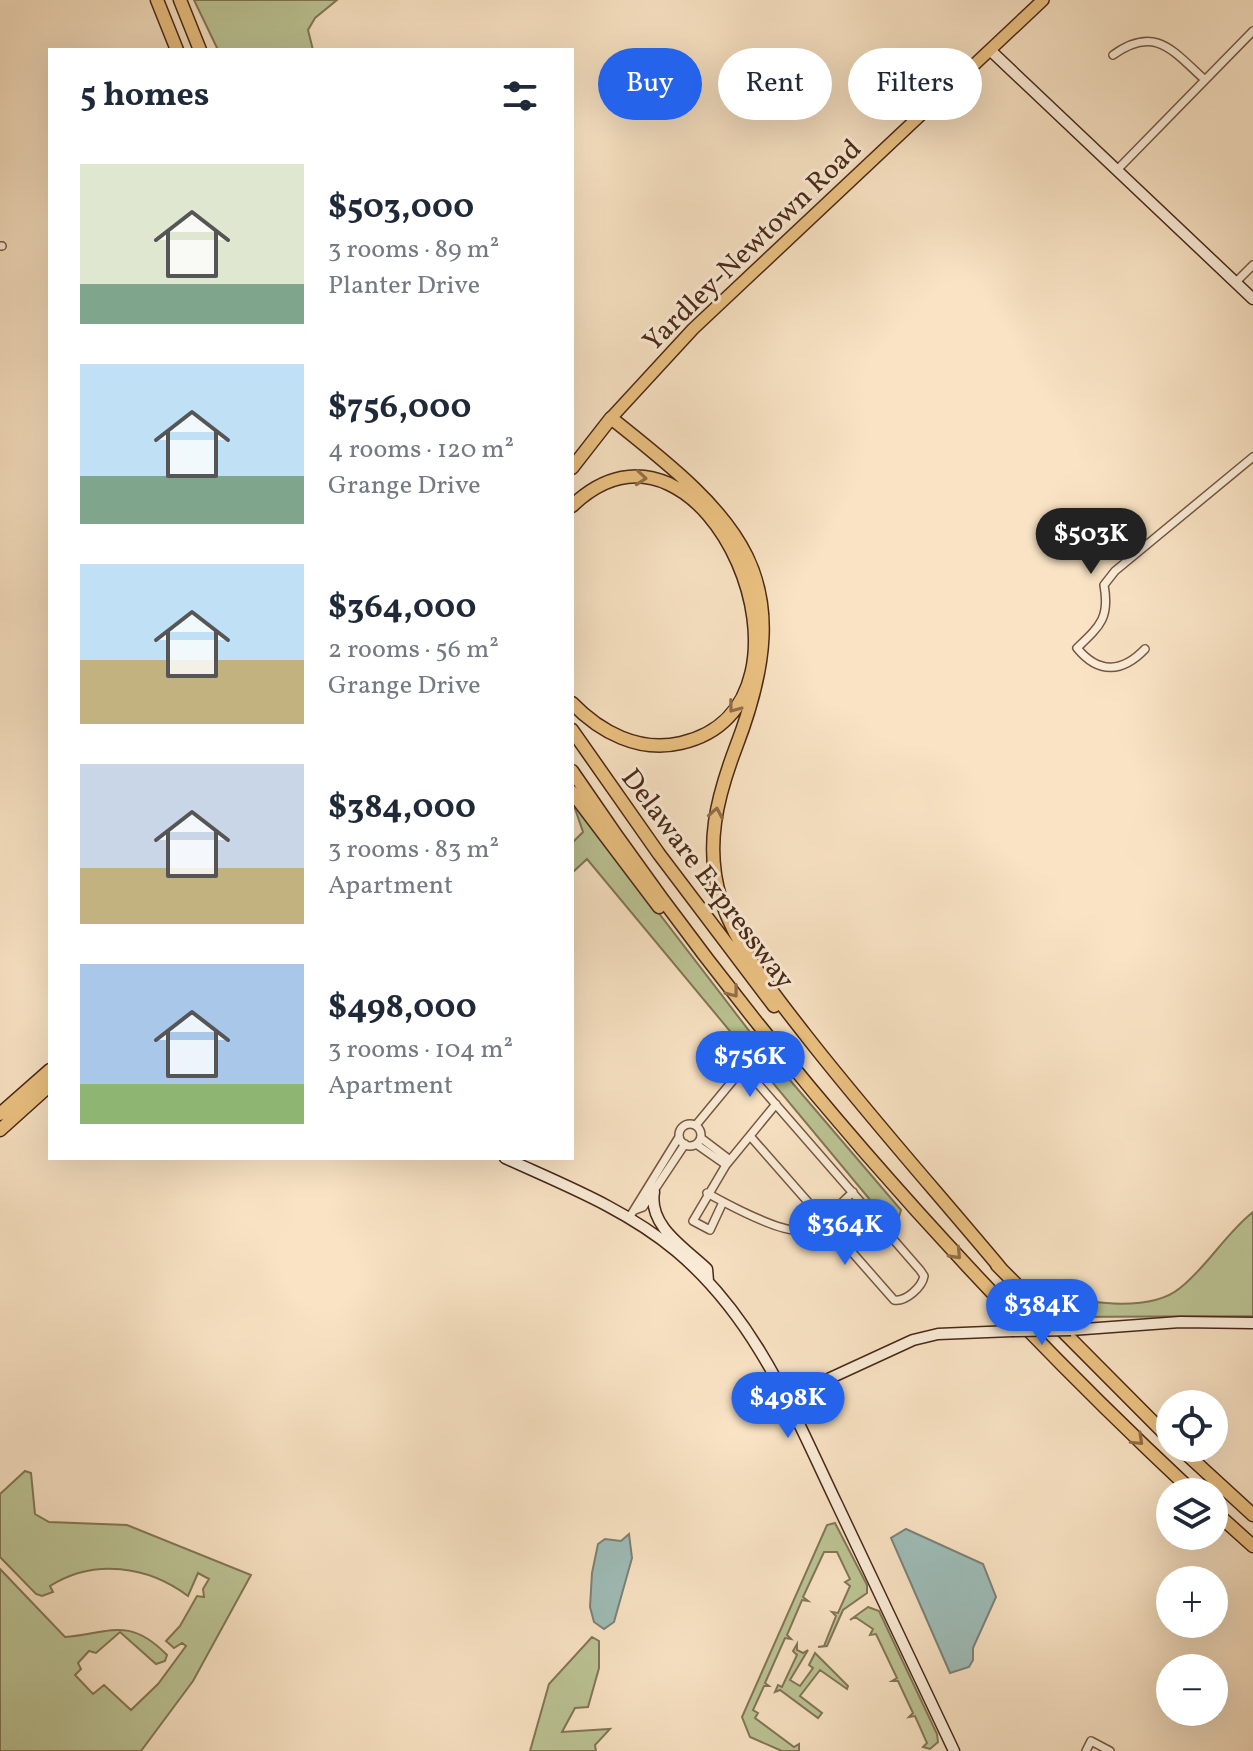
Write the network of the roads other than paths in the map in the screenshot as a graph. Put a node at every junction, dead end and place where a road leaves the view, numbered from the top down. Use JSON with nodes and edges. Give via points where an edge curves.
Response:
{"nodes":[{"id":1,"x":157,"y":0,"type":"edge"},
{"id":2,"x":180,"y":0,"type":"edge"},
{"id":3,"x":1043,"y":0,"type":"edge"},
{"id":4,"x":1253,"y":31,"type":"edge"},
{"id":5,"x":176,"y":48,"type":"edge"},
{"id":6,"x":199,"y":48,"type":"edge"},
{"id":7,"x":990,"y":50,"type":"junction"},
{"id":8,"x":1113,"y":55,"type":"dead end"},
{"id":9,"x":1204,"y":79,"type":"junction"},
{"id":10,"x":1117,"y":170,"type":"junction"},
{"id":11,"x":1253,"y":265,"type":"edge"},
{"id":12,"x":1236,"y":282,"type":"junction"},
{"id":13,"x":1253,"y":299,"type":"edge"},
{"id":14,"x":611,"y":418,"type":"junction"},
{"id":15,"x":598,"y":433,"type":"junction"},
{"id":16,"x":574,"y":456,"type":"edge"},
{"id":17,"x":1253,"y":457,"type":"edge"},
{"id":18,"x":574,"y":465,"type":"edge"},
{"id":19,"x":574,"y":504,"type":"edge"},
{"id":20,"x":1145,"y":649,"type":"dead end"},
{"id":21,"x":574,"y":705,"type":"edge"},
{"id":22,"x":574,"y":733,"type":"edge"},
{"id":23,"x":574,"y":774,"type":"edge"},
{"id":24,"x":574,"y":795,"type":"edge"},
{"id":25,"x":705,"y":956,"type":"junction"},
{"id":26,"x":48,"y":1072,"type":"edge"},
{"id":27,"x":48,"y":1087,"type":"edge"},
{"id":28,"x":776,"y":1104,"type":"junction"},
{"id":29,"x":0,"y":1114,"type":"edge"},
{"id":30,"x":696,"y":1125,"type":"junction"},
{"id":31,"x":0,"y":1130,"type":"edge"},
{"id":32,"x":750,"y":1136,"type":"junction"},
{"id":33,"x":679,"y":1137,"type":"junction"},
{"id":34,"x":698,"y":1141,"type":"junction"},
{"id":35,"x":685,"y":1144,"type":"junction"},
{"id":36,"x":510,"y":1160,"type":"edge"},
{"id":37,"x":728,"y":1163,"type":"junction"},
{"id":38,"x":654,"y":1192,"type":"junction"},
{"id":39,"x":853,"y":1192,"type":"junction"},
{"id":40,"x":707,"y":1193,"type":"junction"},
{"id":41,"x":723,"y":1202,"type":"junction"},
{"id":42,"x":632,"y":1214,"type":"junction"},
{"id":43,"x":823,"y":1219,"type":"junction"},
{"id":44,"x":1002,"y":1270,"type":"junction"},
{"id":45,"x":708,"y":1281,"type":"junction"},
{"id":46,"x":1253,"y":1323,"type":"edge"},
{"id":47,"x":787,"y":1398,"type":"junction"},
{"id":48,"x":1156,"y":1425,"type":"edge"},
{"id":49,"x":1195,"y":1462,"type":"edge"},
{"id":50,"x":1178,"y":1478,"type":"edge"},
{"id":51,"x":1253,"y":1515,"type":"edge"},
{"id":52,"x":1228,"y":1524,"type":"edge"},
{"id":53,"x":1253,"y":1546,"type":"edge"},
{"id":54,"x":954,"y":1751,"type":"edge"},
{"id":55,"x":1086,"y":1751,"type":"edge"},
{"id":56,"x":1110,"y":1751,"type":"edge"}],
"edges":[{"from":1,"to":5,"type":"highway"},
{"from":2,"to":6,"type":"highway"},
{"from":3,"to":7,"type":"main road","name":"Yardley-Newtown Road"},
{"from":4,"to":9,"type":"street"},
{"from":7,"to":10,"type":"street"},
{"from":7,"to":14,"type":"main road","name":"Yardley-Newtown Road","via":[[693,329]]},
{"from":8,"to":9,"type":"street","via":[[1135,41],[1150,40],[1172,50]]},
{"from":9,"to":10,"type":"street"},
{"from":10,"to":12,"type":"street"},
{"from":11,"to":12,"type":"street"},
{"from":12,"to":13,"type":"street"},
{"from":14,"to":15,"type":"highway","name":"Yardley-Newtown Road"},
{"from":44,"to":14,"type":"highway","one_way":true,"via":[[823,1057],[734,933],[717,883],[713,825],[760,678],[763,625],[758,592],[745,550],[720,512],[685,476]]},
{"from":15,"to":16,"type":"highway"},
{"from":15,"to":18,"type":"highway","name":"Yardley-Newtown Road"},
{"from":17,"to":20,"type":"street","via":[[1115,571],[1104,585],[1102,624],[1077,648],[1091,660],[1118,668]]},
{"from":19,"to":21,"type":"highway","one_way":true,"via":[[595,487],[635,476],[671,485],[693,499],[723,532],[738,561],[750,597],[755,641],[749,682],[731,713],[710,731],[684,742],[632,742],[600,727]]},
{"from":22,"to":44,"type":"highway","name":"Delaware Expressway","via":[[755,983],[900,1158]]},
{"from":23,"to":25,"type":"highway","name":"Delaware Expressway"},
{"from":24,"to":25,"type":"highway","via":[[657,905]]},
{"from":25,"to":50,"type":"highway","name":"Delaware Expressway","one_way":true,"via":[[813,1092],[940,1238]]},
{"from":26,"to":29,"type":"highway"},
{"from":27,"to":31,"type":"highway"},
{"from":28,"to":30,"type":"street","via":[[739,1073]]},
{"from":28,"to":32,"type":"street"},
{"from":28,"to":39,"type":"street"},
{"from":30,"to":33,"type":"street","via":[[685,1125]]},
{"from":30,"to":34,"type":"street"},
{"from":32,"to":37,"type":"street"},
{"from":32,"to":43,"type":"street"},
{"from":33,"to":35,"type":"street"},
{"from":33,"to":42,"type":"street"},
{"from":34,"to":35,"type":"street"},
{"from":34,"to":37,"type":"street"},
{"from":35,"to":38,"type":"street"},
{"from":36,"to":42,"type":"street"},
{"from":37,"to":40,"type":"street"},
{"from":38,"to":42,"type":"street"},
{"from":38,"to":45,"type":"street","via":[[655,1214],[666,1232],[707,1269]]},
{"from":39,"to":43,"type":"street"},
{"from":39,"to":43,"type":"street","via":[[924,1276],[905,1299],[894,1300]]},
{"from":40,"to":41,"type":"street"},
{"from":40,"to":41,"type":"street","via":[[693,1221],[710,1230]]},
{"from":41,"to":43,"type":"street","via":[[801,1231]]},
{"from":42,"to":45,"type":"street"},
{"from":44,"to":48,"type":"highway","name":"Delaware Expressway"},
{"from":45,"to":47,"type":"street","via":[[749,1331]]},
{"from":46,"to":47,"type":"street","bridge":true,"via":[[955,1332],[913,1340]]},
{"from":47,"to":54,"type":"street"},
{"from":49,"to":51,"type":"highway"},
{"from":52,"to":53,"type":"highway"},
{"from":55,"to":56,"type":"street","via":[[1091,1741]]}]}
